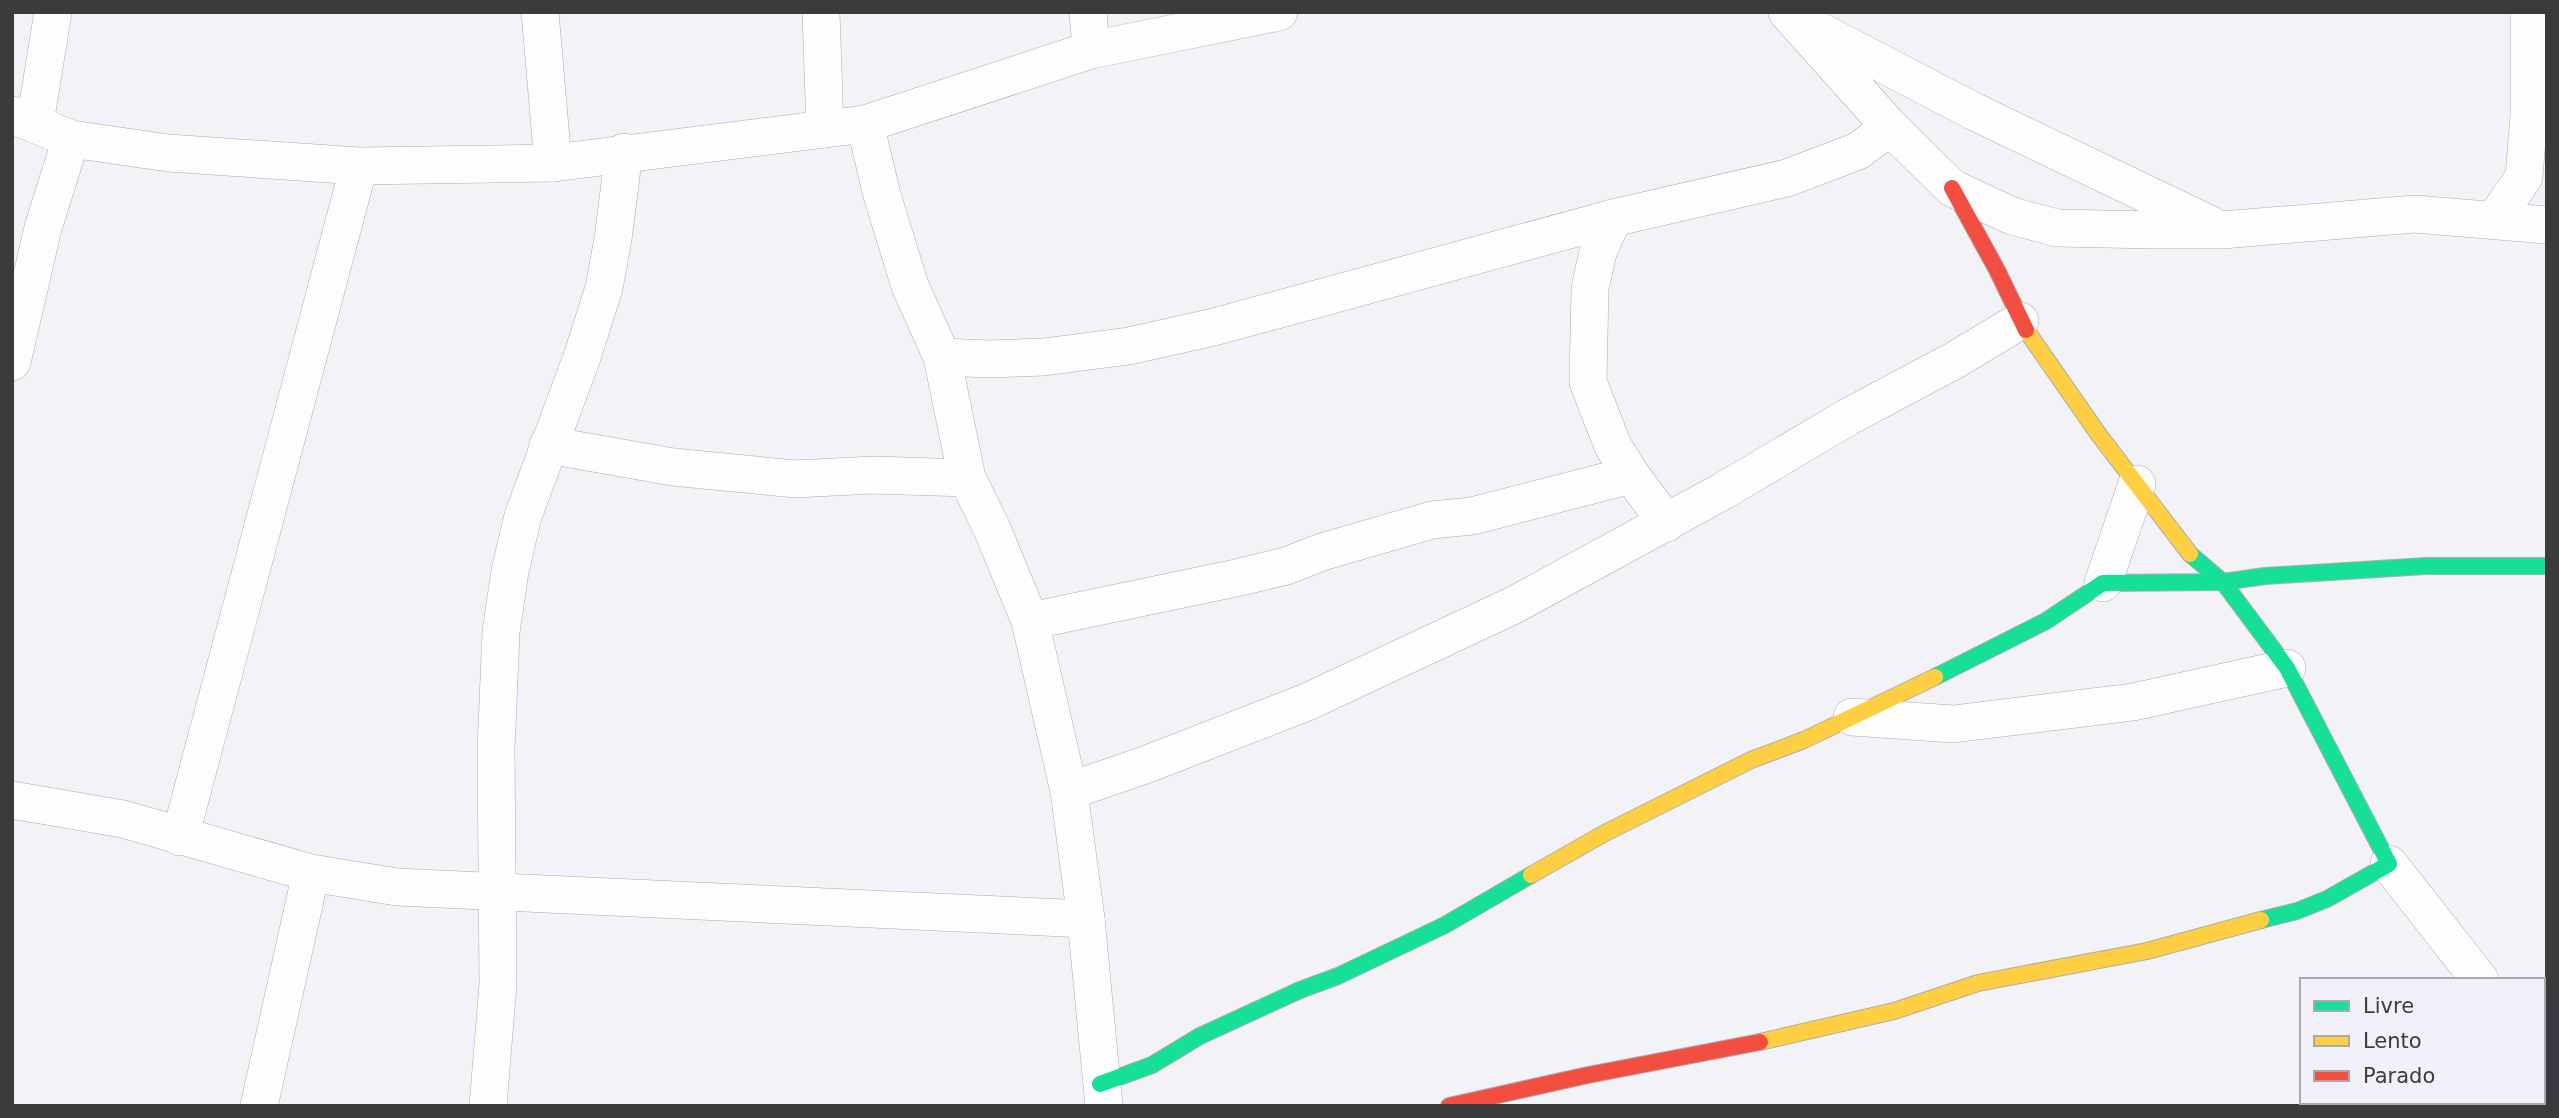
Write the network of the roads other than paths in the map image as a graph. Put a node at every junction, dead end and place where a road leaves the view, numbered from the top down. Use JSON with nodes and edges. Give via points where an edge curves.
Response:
{"nodes":[{"id":1,"x":53,"y":12,"type":"edge"},
{"id":2,"x":540,"y":12,"type":"edge"},
{"id":3,"x":821,"y":12,"type":"edge"},
{"id":4,"x":1088,"y":12,"type":"edge"},
{"id":5,"x":1279,"y":12,"type":"edge"},
{"id":6,"x":2529,"y":12,"type":"edge"},
{"id":7,"x":1789,"y":14,"type":"edge"},
{"id":8,"x":1091,"y":50,"type":"junction"},
{"id":9,"x":23,"y":119,"type":"edge"},
{"id":10,"x":865,"y":124,"type":"junction"},
{"id":11,"x":1890,"y":127,"type":"junction"},
{"id":12,"x":825,"y":129,"type":"junction"},
{"id":13,"x":71,"y":139,"type":"junction"},
{"id":14,"x":624,"y":152,"type":"junction"},
{"id":15,"x":553,"y":163,"type":"junction"},
{"id":16,"x":359,"y":166,"type":"junction"},
{"id":17,"x":1952,"y":188,"type":"junction"},
{"id":18,"x":1613,"y":218,"type":"junction"},
{"id":19,"x":2495,"y":219,"type":"junction"},
{"id":20,"x":2547,"y":225,"type":"edge"},
{"id":21,"x":2221,"y":230,"type":"junction"},
{"id":22,"x":2020,"y":321,"type":"junction"},
{"id":23,"x":942,"y":357,"type":"junction"},
{"id":24,"x":12,"y":362,"type":"edge"},
{"id":25,"x":548,"y":445,"type":"junction"},
{"id":26,"x":1630,"y":475,"type":"junction"},
{"id":27,"x":967,"y":478,"type":"junction"},
{"id":28,"x":2137,"y":484,"type":"junction"},
{"id":29,"x":1667,"y":523,"type":"junction"},
{"id":30,"x":2547,"y":566,"type":"edge"},
{"id":31,"x":2223,"y":582,"type":"junction"},
{"id":32,"x":2103,"y":583,"type":"junction"},
{"id":33,"x":1030,"y":621,"type":"junction"},
{"id":34,"x":2287,"y":668,"type":"junction"},
{"id":35,"x":1852,"y":717,"type":"junction"},
{"id":36,"x":1069,"y":791,"type":"junction"},
{"id":37,"x":12,"y":800,"type":"edge"},
{"id":38,"x":180,"y":836,"type":"junction"},
{"id":39,"x":2389,"y":864,"type":"junction"},
{"id":40,"x":311,"y":873,"type":"junction"},
{"id":41,"x":496,"y":890,"type":"junction"},
{"id":42,"x":1086,"y":919,"type":"junction"},
{"id":43,"x":2478,"y":978,"type":"edge"},
{"id":44,"x":1102,"y":1095,"type":"edge"},
{"id":45,"x":259,"y":1106,"type":"edge"},
{"id":46,"x":488,"y":1106,"type":"edge"},
{"id":47,"x":1448,"y":1106,"type":"edge"}],
"edges":[{"from":1,"to":9,"type":"street"},
{"from":2,"to":15,"type":"street"},
{"from":3,"to":12,"type":"street"},
{"from":4,"to":8,"type":"street"},
{"from":5,"to":8,"type":"street"},
{"from":6,"to":19,"type":"street","via":[[2524,177]]},
{"from":7,"to":11,"type":"street"},
{"from":7,"to":21,"type":"street","via":[[1972,111]]},
{"from":8,"to":10,"type":"street"},
{"from":9,"to":13,"type":"street"},
{"from":10,"to":12,"type":"street"},
{"from":10,"to":23,"type":"street","via":[[881,195],[910,286]]},
{"from":11,"to":17,"type":"street"},
{"from":11,"to":18,"type":"street","via":[[1858,151],[1787,178]]},
{"from":12,"to":14,"type":"street"},
{"from":13,"to":16,"type":"street","via":[[168,153]]},
{"from":13,"to":24,"type":"street","via":[[43,228]]},
{"from":14,"to":15,"type":"street"},
{"from":14,"to":25,"type":"street","via":[[604,288]]},
{"from":15,"to":16,"type":"street"},
{"from":16,"to":38,"type":"street"},
{"from":17,"to":21,"type":"street","via":[[2012,216],[2057,228]]},
{"from":17,"to":22,"type":"street","via":[[1988,250]]},
{"from":18,"to":23,"type":"street","via":[[1129,346],[1044,357]]},
{"from":18,"to":26,"type":"street","via":[[1598,252],[1590,288],[1588,382],[1613,446]]},
{"from":19,"to":20,"type":"street"},
{"from":19,"to":21,"type":"street","via":[[2415,215]]},
{"from":22,"to":28,"type":"street"},
{"from":22,"to":29,"type":"street"},
{"from":23,"to":27,"type":"street"},
{"from":25,"to":27,"type":"street","via":[[673,467],[783,478]]},
{"from":25,"to":41,"type":"street","via":[[523,516],[501,632]]},
{"from":26,"to":29,"type":"street"},
{"from":26,"to":33,"type":"street","via":[[1472,516],[1432,520],[1286,566]]},
{"from":27,"to":33,"type":"street"},
{"from":28,"to":31,"type":"street","via":[[2186,550]]},
{"from":28,"to":32,"type":"street"},
{"from":29,"to":36,"type":"street","via":[[1514,605],[1307,702]]},
{"from":30,"to":31,"type":"street","via":[[2426,566]]},
{"from":31,"to":32,"type":"street"},
{"from":31,"to":34,"type":"street"},
{"from":32,"to":35,"type":"street","via":[[2046,621]]},
{"from":33,"to":36,"type":"street"},
{"from":34,"to":35,"type":"street","via":[[2133,702],[1953,724]]},
{"from":34,"to":39,"type":"street"},
{"from":35,"to":44,"type":"street","via":[[1667,801],[1445,925],[1200,1036]]},
{"from":36,"to":42,"type":"street"},
{"from":37,"to":38,"type":"street","via":[[123,819]]},
{"from":38,"to":40,"type":"street"},
{"from":39,"to":43,"type":"street"},
{"from":39,"to":47,"type":"street","via":[[2297,911],[2147,951],[1978,983],[1867,1018]]},
{"from":40,"to":41,"type":"street","via":[[397,887]]},
{"from":40,"to":45,"type":"street"},
{"from":41,"to":42,"type":"street"},
{"from":41,"to":46,"type":"street","via":[[498,985]]},
{"from":42,"to":44,"type":"street"}]}
